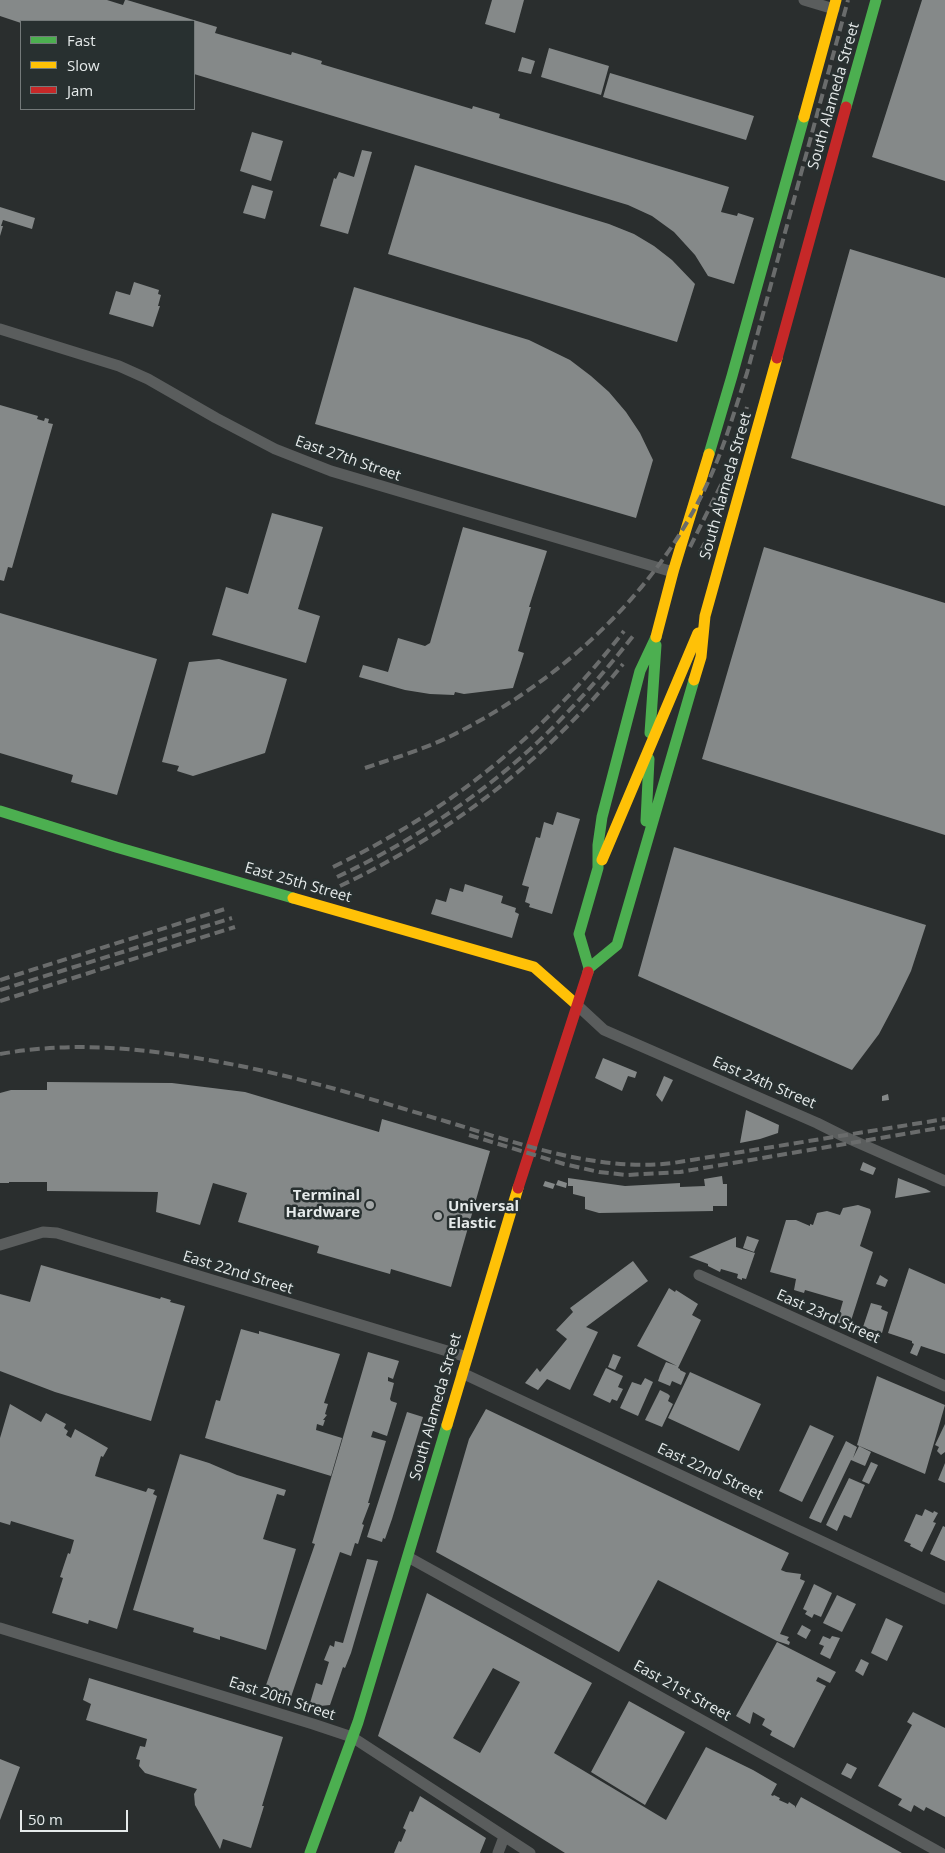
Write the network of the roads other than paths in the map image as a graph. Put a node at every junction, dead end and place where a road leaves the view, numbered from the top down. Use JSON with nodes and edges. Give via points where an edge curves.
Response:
{"nodes":[{"id":1,"x":804,"y":0,"type":"edge"},
{"id":2,"x":876,"y":0,"type":"edge"},
{"id":3,"x":835,"y":4,"type":"edge"},
{"id":4,"x":0,"y":329,"type":"edge"},
{"id":5,"x":673,"y":572,"type":"junction"},
{"id":6,"x":705,"y":616,"type":"junction"},
{"id":7,"x":656,"y":637,"type":"junction"},
{"id":8,"x":650,"y":747,"type":"junction"},
{"id":9,"x":0,"y":811,"type":"edge"},
{"id":10,"x":644,"y":853,"type":"junction"},
{"id":11,"x":598,"y":868,"type":"junction"},
{"id":12,"x":589,"y":968,"type":"junction"},
{"id":13,"x":577,"y":1005,"type":"junction"},
{"id":14,"x":945,"y":1181,"type":"edge"},
{"id":15,"x":0,"y":1245,"type":"edge"},
{"id":16,"x":699,"y":1275,"type":"dead end"},
{"id":17,"x":467,"y":1357,"type":"junction"},
{"id":18,"x":462,"y":1373,"type":"junction"},
{"id":19,"x":945,"y":1386,"type":"edge"},
{"id":20,"x":408,"y":1557,"type":"junction"},
{"id":21,"x":945,"y":1599,"type":"edge"},
{"id":22,"x":0,"y":1628,"type":"edge"},
{"id":23,"x":352,"y":1737,"type":"junction"},
{"id":24,"x":504,"y":1837,"type":"junction"},
{"id":25,"x":310,"y":1853,"type":"edge"},
{"id":26,"x":498,"y":1853,"type":"edge"},
{"id":27,"x":530,"y":1853,"type":"edge"},
{"id":28,"x":941,"y":1853,"type":"edge"}],
"edges":[{"from":1,"to":3,"type":"street"},
{"from":2,"to":6,"type":"main road","name":"South Alameda Street"},
{"from":3,"to":5,"type":"main road","name":"South Alameda Street","via":[[732,376]]},
{"from":4,"to":5,"type":"street","name":"East 27th Street","via":[[119,366],[267,445],[330,471]]},
{"from":5,"to":7,"type":"main road","name":"South Alameda Street"},
{"from":6,"to":8,"type":"main road"},
{"from":6,"to":10,"type":"main road","name":"South Alameda Street","via":[[701,657]]},
{"from":7,"to":8,"type":"main road"},
{"from":7,"to":11,"type":"main road","name":"South Alameda Street","via":[[644,661],[610,784],[599,830]]},
{"from":8,"to":10,"type":"main road"},
{"from":8,"to":11,"type":"main road"},
{"from":9,"to":13,"type":"main road","name":"East 25th Street","via":[[534,967]]},
{"from":10,"to":12,"type":"main road","name":"South Alameda Street","via":[[617,945]]},
{"from":11,"to":12,"type":"main road","name":"South Alameda Street","via":[[579,934]]},
{"from":12,"to":13,"type":"main road","name":"South Alameda Street"},
{"from":13,"to":14,"type":"street","name":"East 24th Street","via":[[604,1030]]},
{"from":13,"to":17,"type":"main road","name":"South Alameda Street","via":[[530,1147]]},
{"from":15,"to":17,"type":"street","name":"East 22nd Street","via":[[43,1232],[56,1234]]},
{"from":16,"to":19,"type":"street","name":"East 23rd Street"},
{"from":17,"to":18,"type":"main road","name":"South Alameda Street"},
{"from":18,"to":20,"type":"main road","name":"South Alameda Street"},
{"from":18,"to":21,"type":"street","name":"East 22nd Street"},
{"from":20,"to":23,"type":"main road","name":"South Alameda Street"},
{"from":20,"to":28,"type":"street","name":"East 21st Street"},
{"from":22,"to":23,"type":"street","name":"East 20th Street"},
{"from":23,"to":24,"type":"street","name":"East 20th Street"},
{"from":23,"to":25,"type":"main road","name":"South Alameda Street"},
{"from":24,"to":26,"type":"street"},
{"from":24,"to":27,"type":"street","name":"East 20th Street"}]}
